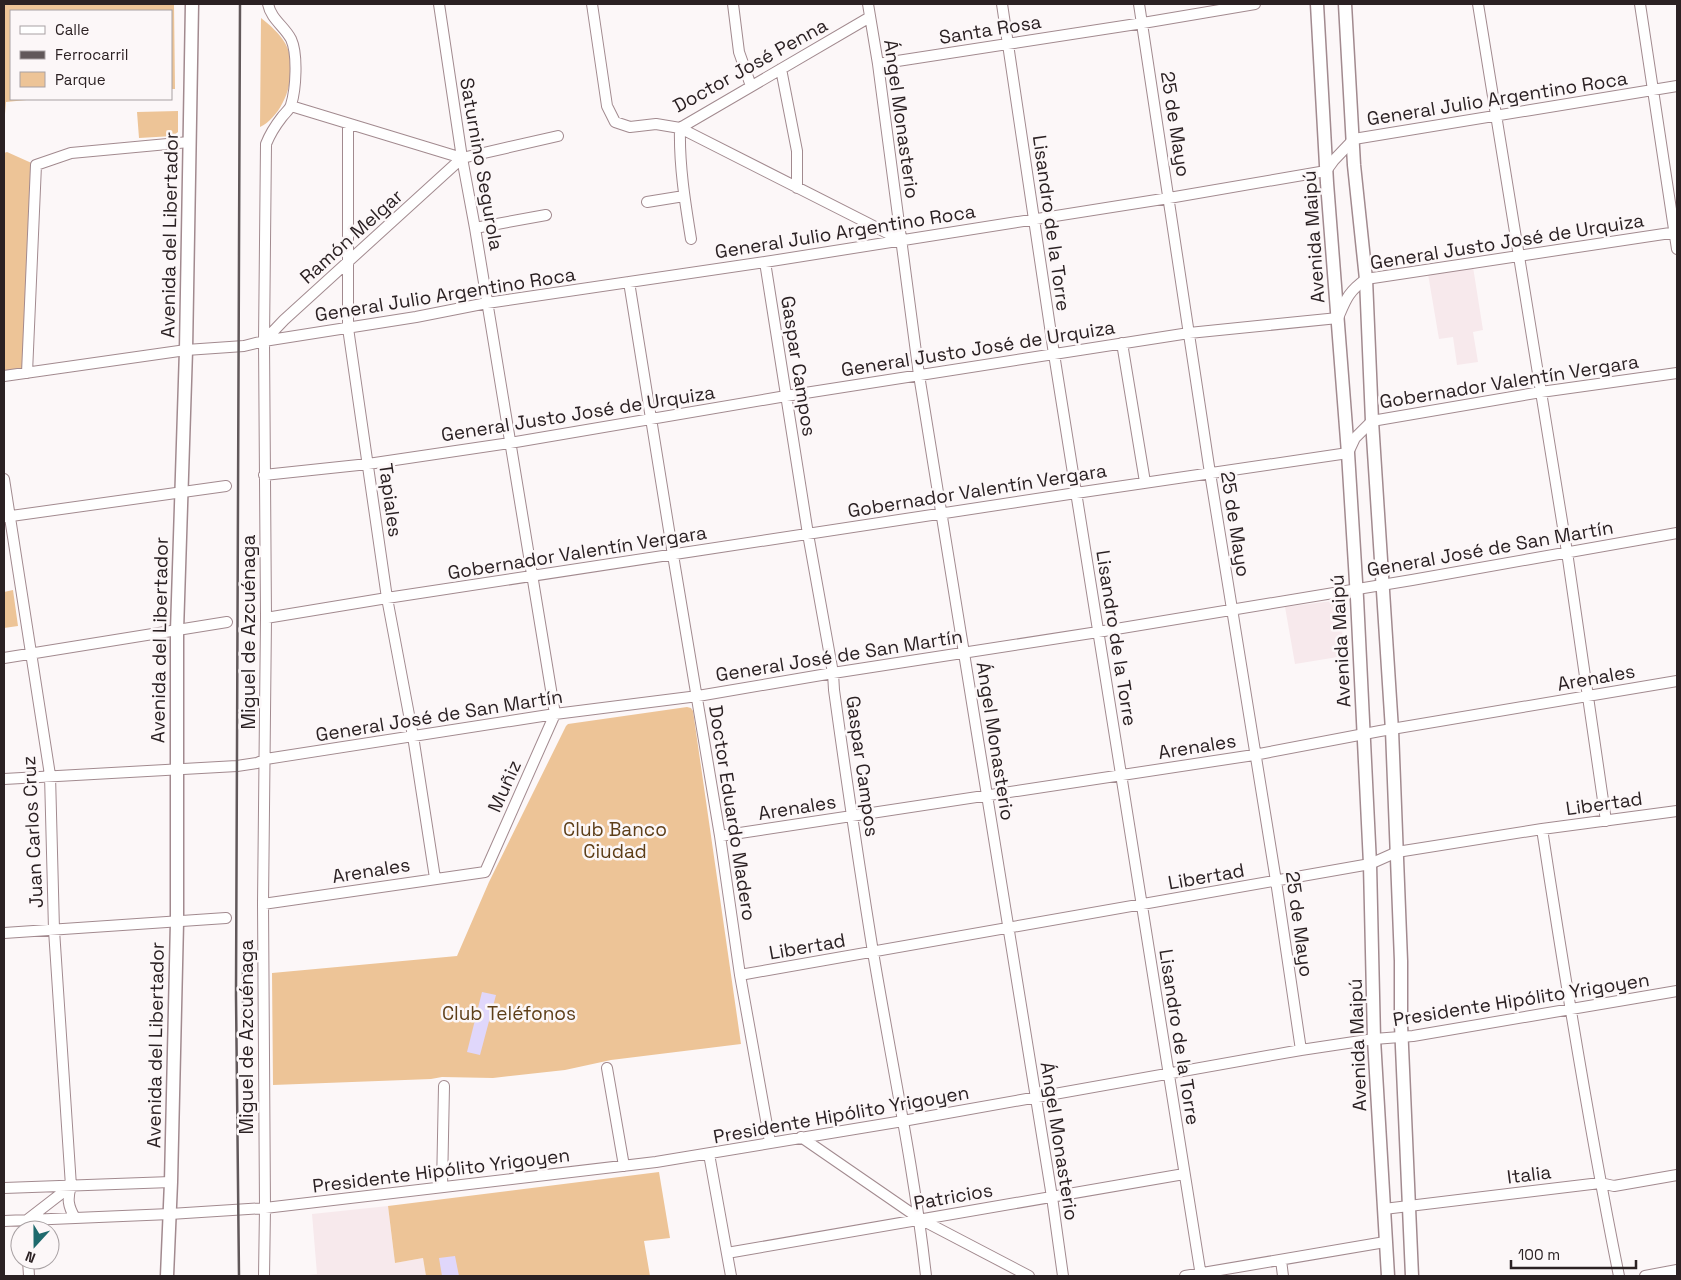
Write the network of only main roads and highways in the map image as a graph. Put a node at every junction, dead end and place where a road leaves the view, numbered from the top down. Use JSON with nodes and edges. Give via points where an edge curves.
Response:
{"nodes":[{"id":1,"x":192,"y":4,"type":"edge"},
{"id":2,"x":1318,"y":4,"type":"edge"},
{"id":3,"x":1345,"y":4,"type":"edge"},
{"id":4,"x":167,"y":1276,"type":"edge"},
{"id":5,"x":1388,"y":1276,"type":"edge"},
{"id":6,"x":1412,"y":1276,"type":"edge"}],
"edges":[{"from":1,"to":4,"type":"main road","name":"Avenida del Libertador","via":[[177,631],[177,922]]},
{"from":2,"to":5,"type":"main road","name":"Avenida Maipú","via":[[1326,171],[1348,453],[1364,734],[1374,1039]]},
{"from":3,"to":6,"type":"main road","via":[[1354,165],[1366,279],[1392,730]]}]}
